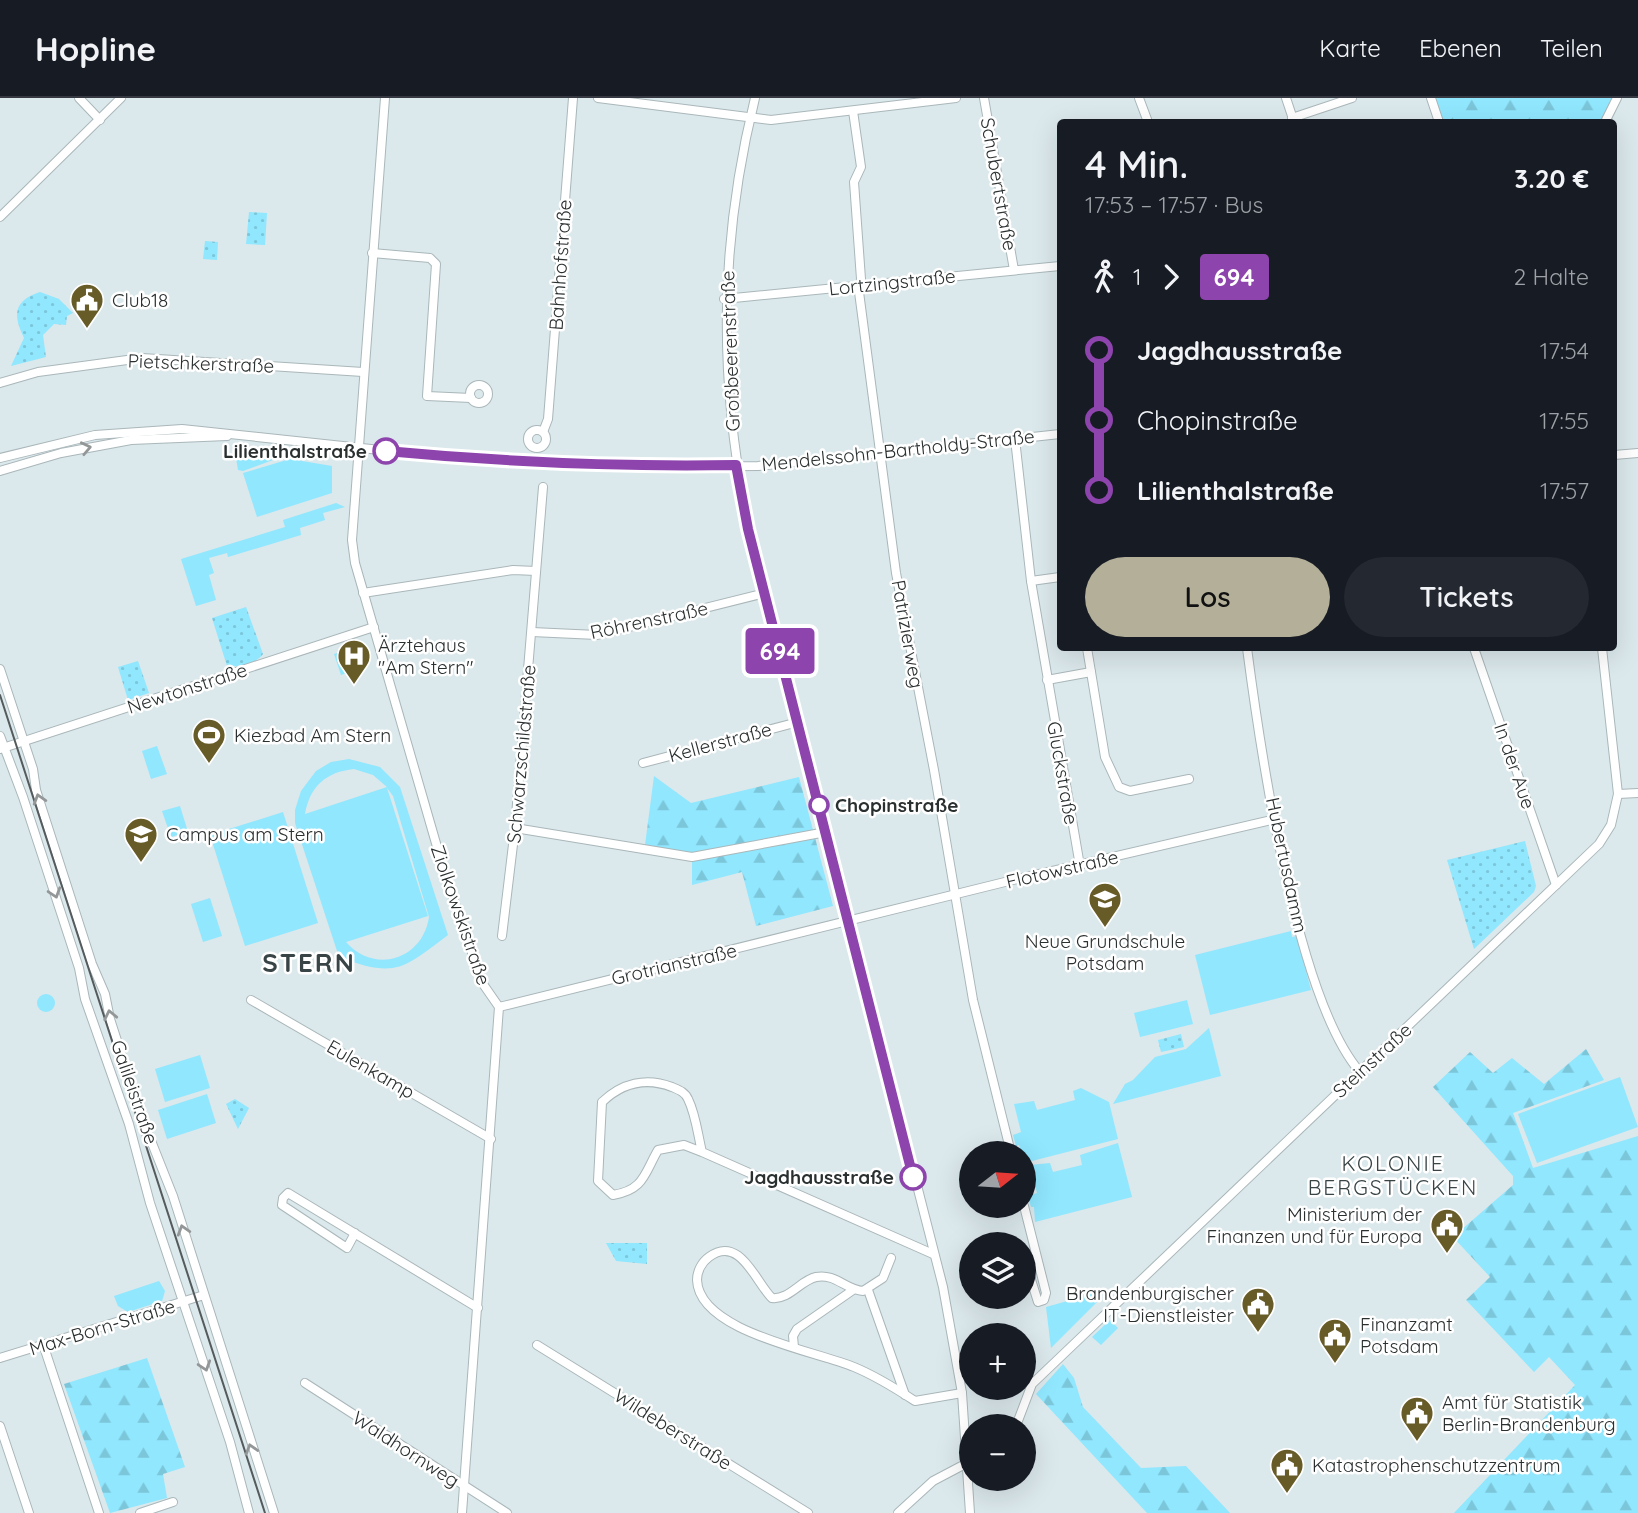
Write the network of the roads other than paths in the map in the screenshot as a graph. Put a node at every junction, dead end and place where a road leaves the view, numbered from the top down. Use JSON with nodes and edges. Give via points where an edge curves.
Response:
{"nodes":[{"id":1,"x":79,"y":98,"type":"edge"},
{"id":2,"x":121,"y":98,"type":"edge"},
{"id":3,"x":385,"y":98,"type":"edge"},
{"id":4,"x":573,"y":98,"type":"edge"},
{"id":5,"x":598,"y":98,"type":"edge"},
{"id":6,"x":755,"y":98,"type":"edge"},
{"id":7,"x":956,"y":98,"type":"edge"},
{"id":8,"x":984,"y":98,"type":"edge"},
{"id":9,"x":1139,"y":98,"type":"edge"},
{"id":10,"x":1286,"y":98,"type":"edge"},
{"id":11,"x":1352,"y":98,"type":"edge"},
{"id":12,"x":1431,"y":98,"type":"edge"},
{"id":13,"x":1617,"y":98,"type":"edge"},
{"id":14,"x":853,"y":111,"type":"junction"},
{"id":15,"x":750,"y":118,"type":"junction"},
{"id":16,"x":1147,"y":119,"type":"edge"},
{"id":17,"x":1293,"y":119,"type":"edge"},
{"id":18,"x":1296,"y":119,"type":"edge"},
{"id":19,"x":1438,"y":119,"type":"edge"},
{"id":20,"x":1606,"y":119,"type":"edge"},
{"id":21,"x":100,"y":120,"type":"junction"},
{"id":22,"x":0,"y":216,"type":"edge"},
{"id":23,"x":372,"y":253,"type":"junction"},
{"id":24,"x":1057,"y":266,"type":"edge"},
{"id":25,"x":1014,"y":270,"type":"junction"},
{"id":26,"x":860,"y":285,"type":"junction"},
{"id":27,"x":724,"y":299,"type":"junction"},
{"id":28,"x":363,"y":372,"type":"junction"},
{"id":29,"x":0,"y":383,"type":"edge"},
{"id":30,"x":471,"y":398,"type":"dead end"},
{"id":31,"x":543,"y":432,"type":"dead end"},
{"id":32,"x":1057,"y":434,"type":"edge"},
{"id":33,"x":244,"y":435,"type":"junction"},
{"id":34,"x":1015,"y":439,"type":"junction"},
{"id":35,"x":358,"y":449,"type":"junction"},
{"id":36,"x":880,"y":453,"type":"junction"},
{"id":37,"x":1638,"y":453,"type":"edge"},
{"id":38,"x":1617,"y":455,"type":"edge"},
{"id":39,"x":0,"y":458,"type":"edge"},
{"id":40,"x":736,"y":465,"type":"junction"},
{"id":41,"x":0,"y":471,"type":"edge"},
{"id":42,"x":543,"y":487,"type":"dead end"},
{"id":43,"x":536,"y":571,"type":"junction"},
{"id":44,"x":1057,"y":577,"type":"edge"},
{"id":45,"x":1031,"y":581,"type":"junction"},
{"id":46,"x":363,"y":593,"type":"junction"},
{"id":47,"x":765,"y":593,"type":"junction"},
{"id":48,"x":374,"y":627,"type":"junction"},
{"id":49,"x":532,"y":632,"type":"junction"},
{"id":50,"x":1087,"y":651,"type":"edge"},
{"id":51,"x":1248,"y":651,"type":"edge"},
{"id":52,"x":1475,"y":651,"type":"edge"},
{"id":53,"x":1602,"y":651,"type":"edge"},
{"id":54,"x":0,"y":669,"type":"edge"},
{"id":55,"x":1091,"y":673,"type":"junction"},
{"id":56,"x":1047,"y":680,"type":"junction"},
{"id":57,"x":798,"y":722,"type":"junction"},
{"id":58,"x":0,"y":736,"type":"edge"},
{"id":59,"x":24,"y":741,"type":"junction"},
{"id":60,"x":2,"y":748,"type":"edge"},
{"id":61,"x":643,"y":763,"type":"dead end"},
{"id":62,"x":1189,"y":779,"type":"dead end"},
{"id":63,"x":1638,"y":793,"type":"edge"},
{"id":64,"x":1618,"y":794,"type":"junction"},
{"id":65,"x":1276,"y":819,"type":"junction"},
{"id":66,"x":515,"y":828,"type":"junction"},
{"id":67,"x":826,"y":832,"type":"junction"},
{"id":68,"x":1080,"y":866,"type":"junction"},
{"id":69,"x":1556,"y":885,"type":"junction"},
{"id":70,"x":955,"y":895,"type":"junction"},
{"id":71,"x":848,"y":922,"type":"junction"},
{"id":72,"x":502,"y":936,"type":"dead end"},
{"id":73,"x":251,"y":1000,"type":"dead end"},
{"id":74,"x":499,"y":1007,"type":"junction"},
{"id":75,"x":1360,"y":1072,"type":"junction"},
{"id":76,"x":491,"y":1139,"type":"junction"},
{"id":77,"x":1008,"y":1141,"type":"edge"},
{"id":78,"x":702,"y":1152,"type":"junction"},
{"id":79,"x":1027,"y":1218,"type":"edge"},
{"id":80,"x":355,"y":1233,"type":"junction"},
{"id":81,"x":933,"y":1254,"type":"junction"},
{"id":82,"x":891,"y":1258,"type":"dead end"},
{"id":83,"x":1037,"y":1259,"type":"dead end"},
{"id":84,"x":853,"y":1290,"type":"junction"},
{"id":85,"x":869,"y":1290,"type":"junction"},
{"id":86,"x":204,"y":1295,"type":"junction"},
{"id":87,"x":183,"y":1302,"type":"junction"},
{"id":88,"x":478,"y":1308,"type":"junction"},
{"id":89,"x":43,"y":1344,"type":"junction"},
{"id":90,"x":537,"y":1345,"type":"dead end"},
{"id":91,"x":794,"y":1347,"type":"junction"},
{"id":92,"x":0,"y":1359,"type":"edge"},
{"id":93,"x":959,"y":1379,"type":"edge"},
{"id":94,"x":305,"y":1383,"type":"dead end"},
{"id":95,"x":959,"y":1394,"type":"edge"},
{"id":96,"x":905,"y":1395,"type":"junction"},
{"id":97,"x":1021,"y":1414,"type":"edge"},
{"id":98,"x":0,"y":1426,"type":"edge"},
{"id":99,"x":959,"y":1467,"type":"edge"},
{"id":100,"x":464,"y":1487,"type":"junction"},
{"id":101,"x":970,"y":1491,"type":"edge"},
{"id":102,"x":173,"y":1502,"type":"dead end"},
{"id":103,"x":29,"y":1513,"type":"edge"},
{"id":104,"x":99,"y":1513,"type":"edge"},
{"id":105,"x":140,"y":1513,"type":"edge"},
{"id":106,"x":248,"y":1513,"type":"edge"},
{"id":107,"x":274,"y":1513,"type":"edge"},
{"id":108,"x":462,"y":1513,"type":"edge"},
{"id":109,"x":507,"y":1513,"type":"edge"},
{"id":110,"x":808,"y":1513,"type":"edge"},
{"id":111,"x":898,"y":1513,"type":"edge"},
{"id":112,"x":970,"y":1513,"type":"edge"}],
"edges":[{"from":1,"to":21,"type":"street"},
{"from":2,"to":21,"type":"street"},
{"from":3,"to":23,"type":"street"},
{"from":4,"to":31,"type":"street","name":"Bahnhofstraße","via":[[548,419]]},
{"from":5,"to":15,"type":"street"},
{"from":6,"to":15,"type":"street","name":"Großbeerenstraße"},
{"from":7,"to":14,"type":"street"},
{"from":8,"to":25,"type":"street","name":"Schubertstraße"},
{"from":9,"to":16,"type":"street"},
{"from":10,"to":17,"type":"street"},
{"from":11,"to":18,"type":"street"},
{"from":12,"to":19,"type":"street"},
{"from":13,"to":20,"type":"street"},
{"from":14,"to":15,"type":"street"},
{"from":14,"to":26,"type":"street","name":"Patrizierweg","via":[[861,167],[854,182]]},
{"from":15,"to":27,"type":"street","name":"Großbeerenstraße","via":[[732,215]]},
{"from":21,"to":22,"type":"street"},
{"from":23,"to":28,"type":"street"},
{"from":23,"to":30,"type":"street","via":[[430,258],[436,264],[427,396]]},
{"from":24,"to":25,"type":"street","name":"Lortzingstraße"},
{"from":25,"to":26,"type":"street","name":"Lortzingstraße"},
{"from":26,"to":27,"type":"street","name":"Lortzingstraße"},
{"from":26,"to":36,"type":"street","name":"Patrizierweg"},
{"from":27,"to":40,"type":"street","name":"Großbeerenstraße"},
{"from":28,"to":29,"type":"street","name":"Pietschkerstraße","via":[[142,358],[38,372]]},
{"from":28,"to":35,"type":"street"},
{"from":32,"to":34,"type":"street","name":"Mendelssohn-Bartholdy-Straße"},
{"from":33,"to":35,"type":"street","name":"Mendelssohn-Bartholdy-Straße"},
{"from":33,"to":39,"type":"street","via":[[211,429],[130,431],[58,442]]},
{"from":41,"to":33,"type":"street","one_way":true,"via":[[131,440]]},
{"from":34,"to":36,"type":"street","name":"Mendelssohn-Bartholdy-Straße"},
{"from":34,"to":45,"type":"street","name":"Gluckstraße"},
{"from":35,"to":40,"type":"street","name":"Mendelssohn-Bartholdy-Straße","via":[[544,464]]},
{"from":35,"to":46,"type":"street","name":"Ziolkowskistraße","via":[[352,540]]},
{"from":36,"to":40,"type":"street","name":"Mendelssohn-Bartholdy-Straße"},
{"from":36,"to":70,"type":"street","name":"Patrizierweg","via":[[898,585]]},
{"from":37,"to":38,"type":"street"},
{"from":40,"to":47,"type":"street","name":"Großbeerenstraße"},
{"from":42,"to":43,"type":"street","name":"Schwarzschildstraße"},
{"from":43,"to":46,"type":"street","via":[[513,570]]},
{"from":43,"to":49,"type":"street","name":"Schwarzschildstraße"},
{"from":44,"to":45,"type":"street"},
{"from":45,"to":56,"type":"street","name":"Gluckstraße"},
{"from":46,"to":48,"type":"street","name":"Ziolkowskistraße"},
{"from":47,"to":49,"type":"street","name":"Röhrenstraße","via":[[597,635]]},
{"from":47,"to":57,"type":"street","name":"Großbeerenstraße"},
{"from":48,"to":59,"type":"street","name":"Newtonstraße"},
{"from":48,"to":74,"type":"street","name":"Ziolkowskistraße","via":[[450,890],[483,984]]},
{"from":49,"to":66,"type":"street","name":"Schwarzschildstraße"},
{"from":50,"to":55,"type":"street"},
{"from":51,"to":65,"type":"street","name":"Hubertusdamm"},
{"from":52,"to":69,"type":"street","name":"In der Aue"},
{"from":53,"to":64,"type":"street","name":"Steinstraße"},
{"from":54,"to":59,"type":"street","name":"Galileistraße"},
{"from":55,"to":56,"type":"street"},
{"from":55,"to":62,"type":"street","via":[[1105,757],[1119,787],[1130,791]]},
{"from":56,"to":68,"type":"street","name":"Gluckstraße"},
{"from":57,"to":61,"type":"street","name":"Kellerstraße"},
{"from":57,"to":67,"type":"street","name":"Großbeerenstraße"},
{"from":58,"to":60,"type":"street","name":"Galileistraße"},
{"from":59,"to":60,"type":"street","name":"Newtonstraße"},
{"from":86,"to":59,"type":"street","name":"Galileistraße","one_way":true,"via":[[60,864]]},
{"from":60,"to":87,"type":"street","name":"Galileistraße","one_way":true,"via":[[23,797],[75,955],[85,999]]},
{"from":63,"to":64,"type":"street"},
{"from":64,"to":69,"type":"street","name":"Steinstraße","via":[[1605,835]]},
{"from":65,"to":68,"type":"street","name":"Flotowstraße"},
{"from":65,"to":75,"type":"street","name":"Hubertusdamm","via":[[1318,990]]},
{"from":66,"to":67,"type":"street","via":[[692,857]]},
{"from":66,"to":72,"type":"street","name":"Schwarzschildstraße"},
{"from":67,"to":71,"type":"street","name":"Großbeerenstraße"},
{"from":68,"to":70,"type":"street","name":"Flotowstraße"},
{"from":69,"to":75,"type":"street","name":"Steinstraße"},
{"from":70,"to":71,"type":"street","name":"Flotowstraße"},
{"from":70,"to":77,"type":"street","name":"Patrizierweg","via":[[972,1000]]},
{"from":71,"to":74,"type":"street","name":"Grotrianstraße"},
{"from":71,"to":81,"type":"street","name":"Großbeerenstraße"},
{"from":73,"to":76,"type":"street","name":"Eulenkamp"},
{"from":74,"to":76,"type":"street","name":"Ziolkowskistraße"},
{"from":75,"to":97,"type":"street","name":"Steinstraße","via":[[1032,1384]]},
{"from":76,"to":88,"type":"street","name":"Ziolkowskistraße"},
{"from":78,"to":78,"type":"street","via":[[683,1091],[646,1081],[615,1090],[602,1101],[598,1181],[613,1195],[631,1192],[642,1182],[658,1150],[684,1145]]},
{"from":78,"to":81,"type":"street"},
{"from":79,"to":83,"type":"street"},
{"from":80,"to":80,"type":"street","via":[[288,1193],[283,1198],[282,1205],[347,1248]]},
{"from":80,"to":88,"type":"street"},
{"from":81,"to":93,"type":"street","name":"Großbeerenstraße"},
{"from":82,"to":85,"type":"street","via":[[883,1278]]},
{"from":84,"to":85,"type":"street"},
{"from":84,"to":91,"type":"street","via":[[797,1329]]},
{"from":84,"to":91,"type":"street","via":[[822,1276],[772,1298],[744,1259],[724,1252],[708,1258],[697,1280],[710,1307],[752,1334]]},
{"from":85,"to":96,"type":"street"},
{"from":86,"to":87,"type":"street","name":"Max-Born-Straße"},
{"from":107,"to":86,"type":"street","name":"Galileistraße","one_way":true},
{"from":87,"to":89,"type":"street","name":"Max-Born-Straße"},
{"from":87,"to":106,"type":"street","name":"Galileistraße","one_way":true,"via":[[230,1442]]},
{"from":88,"to":100,"type":"street","name":"Ziolkowskistraße"},
{"from":89,"to":92,"type":"street","name":"Max-Born-Straße"},
{"from":89,"to":104,"type":"street"},
{"from":90,"to":110,"type":"street","name":"Wildeberstraße"},
{"from":91,"to":96,"type":"street","via":[[876,1376]]},
{"from":94,"to":100,"type":"street","name":"Waldhornweg"},
{"from":95,"to":96,"type":"street","via":[[915,1401]]},
{"from":98,"to":103,"type":"street"},
{"from":99,"to":111,"type":"street","via":[[933,1481]]},
{"from":100,"to":108,"type":"street","name":"Ziolkowskistraße"},
{"from":100,"to":109,"type":"street","name":"Waldhornweg"},
{"from":101,"to":112,"type":"street","name":"Großbeerenstraße"},
{"from":102,"to":105,"type":"street"}]}
